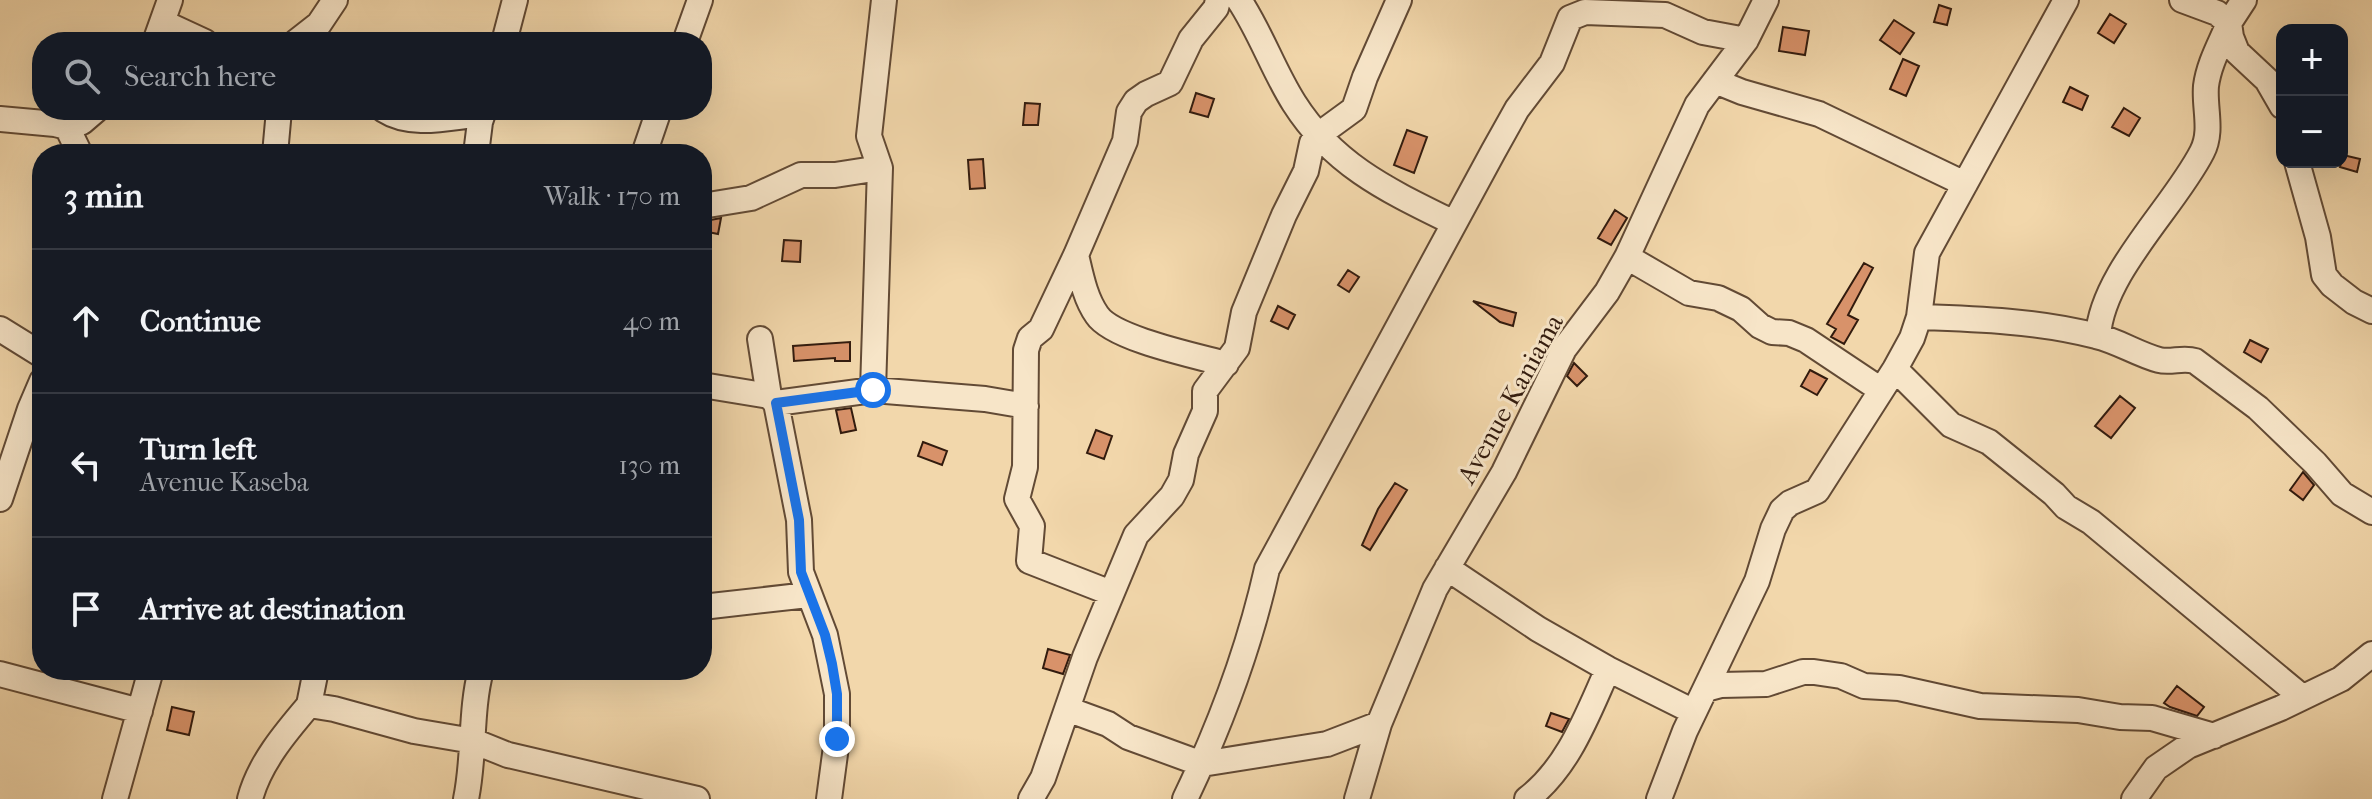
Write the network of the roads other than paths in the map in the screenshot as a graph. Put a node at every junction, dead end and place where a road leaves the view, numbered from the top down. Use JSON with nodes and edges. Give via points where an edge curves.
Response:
{"nodes":[{"id":1,"x":335,"y":0,"type":"edge"},
{"id":2,"x":515,"y":0,"type":"edge"},
{"id":3,"x":700,"y":0,"type":"edge"},
{"id":4,"x":884,"y":0,"type":"edge"},
{"id":5,"x":1218,"y":0,"type":"edge"},
{"id":6,"x":1239,"y":0,"type":"edge"},
{"id":7,"x":1399,"y":0,"type":"edge"},
{"id":8,"x":1766,"y":0,"type":"edge"},
{"id":9,"x":2066,"y":0,"type":"edge"},
{"id":10,"x":2182,"y":0,"type":"edge"},
{"id":11,"x":2244,"y":0,"type":"edge"},
{"id":12,"x":1606,"y":6,"type":"edge"},
{"id":13,"x":1656,"y":7,"type":"edge"},
{"id":14,"x":163,"y":22,"type":"edge"},
{"id":15,"x":2229,"y":23,"type":"junction"},
{"id":16,"x":184,"y":32,"type":"edge"},
{"id":17,"x":309,"y":32,"type":"edge"},
{"id":18,"x":507,"y":32,"type":"edge"},
{"id":19,"x":689,"y":32,"type":"edge"},
{"id":20,"x":1746,"y":40,"type":"junction"},
{"id":21,"x":1715,"y":81,"type":"junction"},
{"id":22,"x":2276,"y":96,"type":"edge"},
{"id":23,"x":0,"y":119,"type":"edge"},
{"id":24,"x":84,"y":120,"type":"edge"},
{"id":25,"x":278,"y":120,"type":"edge"},
{"id":26,"x":482,"y":120,"type":"edge"},
{"id":27,"x":656,"y":120,"type":"edge"},
{"id":28,"x":67,"y":127,"type":"junction"},
{"id":29,"x":1317,"y":136,"type":"junction"},
{"id":30,"x":75,"y":144,"type":"edge"},
{"id":31,"x":276,"y":144,"type":"edge"},
{"id":32,"x":478,"y":144,"type":"edge"},
{"id":33,"x":647,"y":144,"type":"edge"},
{"id":34,"x":880,"y":168,"type":"junction"},
{"id":35,"x":2299,"y":168,"type":"edge"},
{"id":36,"x":1965,"y":184,"type":"junction"},
{"id":37,"x":712,"y":204,"type":"edge"},
{"id":38,"x":1454,"y":223,"type":"junction"},
{"id":39,"x":1076,"y":255,"type":"junction"},
{"id":40,"x":1627,"y":257,"type":"junction"},
{"id":41,"x":2372,"y":311,"type":"edge"},
{"id":42,"x":1919,"y":317,"type":"junction"},
{"id":43,"x":0,"y":329,"type":"edge"},
{"id":44,"x":2098,"y":336,"type":"junction"},
{"id":45,"x":760,"y":339,"type":"dead end"},
{"id":46,"x":32,"y":349,"type":"edge"},
{"id":47,"x":1226,"y":364,"type":"junction"},
{"id":48,"x":1895,"y":369,"type":"junction"},
{"id":49,"x":712,"y":387,"type":"edge"},
{"id":50,"x":873,"y":390,"type":"junction"},
{"id":51,"x":1881,"y":390,"type":"junction"},
{"id":52,"x":772,"y":400,"type":"junction"},
{"id":53,"x":32,"y":404,"type":"edge"},
{"id":54,"x":1026,"y":406,"type":"junction"},
{"id":55,"x":0,"y":499,"type":"edge"},
{"id":56,"x":2372,"y":512,"type":"edge"},
{"id":57,"x":1447,"y":568,"type":"junction"},
{"id":58,"x":1111,"y":593,"type":"junction"},
{"id":59,"x":808,"y":595,"type":"junction"},
{"id":60,"x":712,"y":606,"type":"edge"},
{"id":61,"x":2367,"y":666,"type":"edge"},
{"id":62,"x":1608,"y":669,"type":"junction"},
{"id":63,"x":0,"y":674,"type":"edge"},
{"id":64,"x":148,"y":680,"type":"edge"},
{"id":65,"x":314,"y":680,"type":"edge"},
{"id":66,"x":480,"y":680,"type":"edge"},
{"id":67,"x":1706,"y":689,"type":"junction"},
{"id":68,"x":2302,"y":697,"type":"junction"},
{"id":69,"x":309,"y":705,"type":"junction"},
{"id":70,"x":1067,"y":709,"type":"junction"},
{"id":71,"x":140,"y":711,"type":"junction"},
{"id":72,"x":1694,"y":712,"type":"junction"},
{"id":73,"x":1379,"y":724,"type":"junction"},
{"id":74,"x":2214,"y":736,"type":"junction"},
{"id":75,"x":473,"y":741,"type":"junction"},
{"id":76,"x":1202,"y":764,"type":"junction"},
{"id":77,"x":648,"y":793,"type":"edge"},
{"id":78,"x":115,"y":799,"type":"edge"},
{"id":79,"x":250,"y":799,"type":"edge"},
{"id":80,"x":466,"y":799,"type":"edge"},
{"id":81,"x":697,"y":799,"type":"edge"},
{"id":82,"x":829,"y":799,"type":"edge"},
{"id":83,"x":1031,"y":799,"type":"edge"},
{"id":84,"x":1185,"y":799,"type":"edge"},
{"id":85,"x":1357,"y":799,"type":"edge"},
{"id":86,"x":1527,"y":799,"type":"edge"},
{"id":87,"x":1659,"y":799,"type":"edge"},
{"id":88,"x":2134,"y":799,"type":"edge"}],
"edges":[{"from":1,"to":17,"type":"street"},
{"from":2,"to":18,"type":"street"},
{"from":3,"to":19,"type":"street"},
{"from":4,"to":34,"type":"street","via":[[869,136]]},
{"from":5,"to":39,"type":"street","via":[[1170,83],[1136,101],[1129,112],[1125,141]]},
{"from":6,"to":29,"type":"street"},
{"from":7,"to":29,"type":"street","via":[[1354,109]]},
{"from":8,"to":20,"type":"street","name":"Avenue Kaniama"},
{"from":9,"to":36,"type":"street"},
{"from":10,"to":15,"type":"street"},
{"from":11,"to":15,"type":"street"},
{"from":12,"to":13,"type":"street"},
{"from":12,"to":38,"type":"street","via":[[1570,18],[1552,63],[1517,109]]},
{"from":13,"to":20,"type":"street","via":[[1703,32]]},
{"from":14,"to":16,"type":"street"},
{"from":15,"to":22,"type":"street","via":[[2237,52],[2260,70]]},
{"from":15,"to":44,"type":"street","via":[[2209,69],[2208,137],[2202,152],[2109,293]]},
{"from":20,"to":21,"type":"street","name":"Avenue Kaniama"},
{"from":21,"to":36,"type":"street","via":[[1819,114]]},
{"from":21,"to":40,"type":"street","name":"Avenue Kaniama","via":[[1697,105]]},
{"from":23,"to":28,"type":"street"},
{"from":24,"to":28,"type":"street"},
{"from":25,"to":31,"type":"street"},
{"from":26,"to":32,"type":"street"},
{"from":27,"to":33,"type":"street"},
{"from":28,"to":30,"type":"street"},
{"from":29,"to":38,"type":"street","via":[[1385,189]]},
{"from":29,"to":47,"type":"street","via":[[1244,312],[1237,348]]},
{"from":34,"to":37,"type":"street","via":[[801,175],[751,198]]},
{"from":34,"to":50,"type":"street"},
{"from":35,"to":41,"type":"street","via":[[2324,275]]},
{"from":36,"to":42,"type":"street","via":[[1927,253]]},
{"from":38,"to":76,"type":"street","via":[[1267,569],[1256,620]]},
{"from":39,"to":47,"type":"street","via":[[1087,298],[1099,318],[1151,343]]},
{"from":39,"to":54,"type":"street","via":[[1026,350]]},
{"from":40,"to":51,"type":"street","via":[[1689,293],[1741,309],[1772,332],[1806,340]]},
{"from":40,"to":57,"type":"street","name":"Avenue Kaniama","via":[[1564,349],[1504,472]]},
{"from":42,"to":44,"type":"street","via":[[1991,320]]},
{"from":42,"to":48,"type":"street"},
{"from":43,"to":46,"type":"street"},
{"from":44,"to":56,"type":"street","via":[[2139,354],[2164,361],[2190,359],[2204,367],[2258,408],[2342,494]]},
{"from":45,"to":52,"type":"street"},
{"from":47,"to":58,"type":"street","via":[[1205,391],[1205,411],[1181,480],[1136,535]]},
{"from":48,"to":51,"type":"street"},
{"from":48,"to":68,"type":"street","via":[[1951,425],[1989,442]]},
{"from":49,"to":52,"type":"street"},
{"from":50,"to":52,"type":"street"},
{"from":50,"to":54,"type":"street"},
{"from":51,"to":67,"type":"street","via":[[1817,491],[1782,510],[1757,581]]},
{"from":52,"to":59,"type":"street","via":[[799,520],[801,572]]},
{"from":53,"to":55,"type":"street"},
{"from":54,"to":58,"type":"street","via":[[1025,467],[1017,499],[1032,526],[1029,561]]},
{"from":57,"to":62,"type":"street"},
{"from":57,"to":73,"type":"street","name":"Avenue Kaniama"},
{"from":58,"to":70,"type":"street"},
{"from":59,"to":60,"type":"street"},
{"from":59,"to":82,"type":"street","via":[[825,635],[837,694]]},
{"from":61,"to":68,"type":"street"},
{"from":62,"to":72,"type":"street"},
{"from":62,"to":86,"type":"street","via":[[1575,742]]},
{"from":63,"to":71,"type":"street"},
{"from":64,"to":71,"type":"street"},
{"from":65,"to":69,"type":"street"},
{"from":66,"to":75,"type":"street"},
{"from":67,"to":72,"type":"street"},
{"from":67,"to":74,"type":"street","via":[[1766,684],[1814,672],[1980,706],[2152,718]]},
{"from":68,"to":74,"type":"street"},
{"from":69,"to":75,"type":"street"},
{"from":69,"to":79,"type":"street","via":[[272,752]]},
{"from":70,"to":76,"type":"street"},
{"from":70,"to":83,"type":"street"},
{"from":71,"to":78,"type":"street"},
{"from":72,"to":87,"type":"street"},
{"from":73,"to":76,"type":"street","via":[[1327,744]]},
{"from":73,"to":85,"type":"street","name":"Avenue Kaniama"},
{"from":74,"to":88,"type":"street","via":[[2156,768]]},
{"from":75,"to":77,"type":"street"},
{"from":75,"to":80,"type":"street"},
{"from":76,"to":84,"type":"street"},
{"from":77,"to":81,"type":"street"}]}
